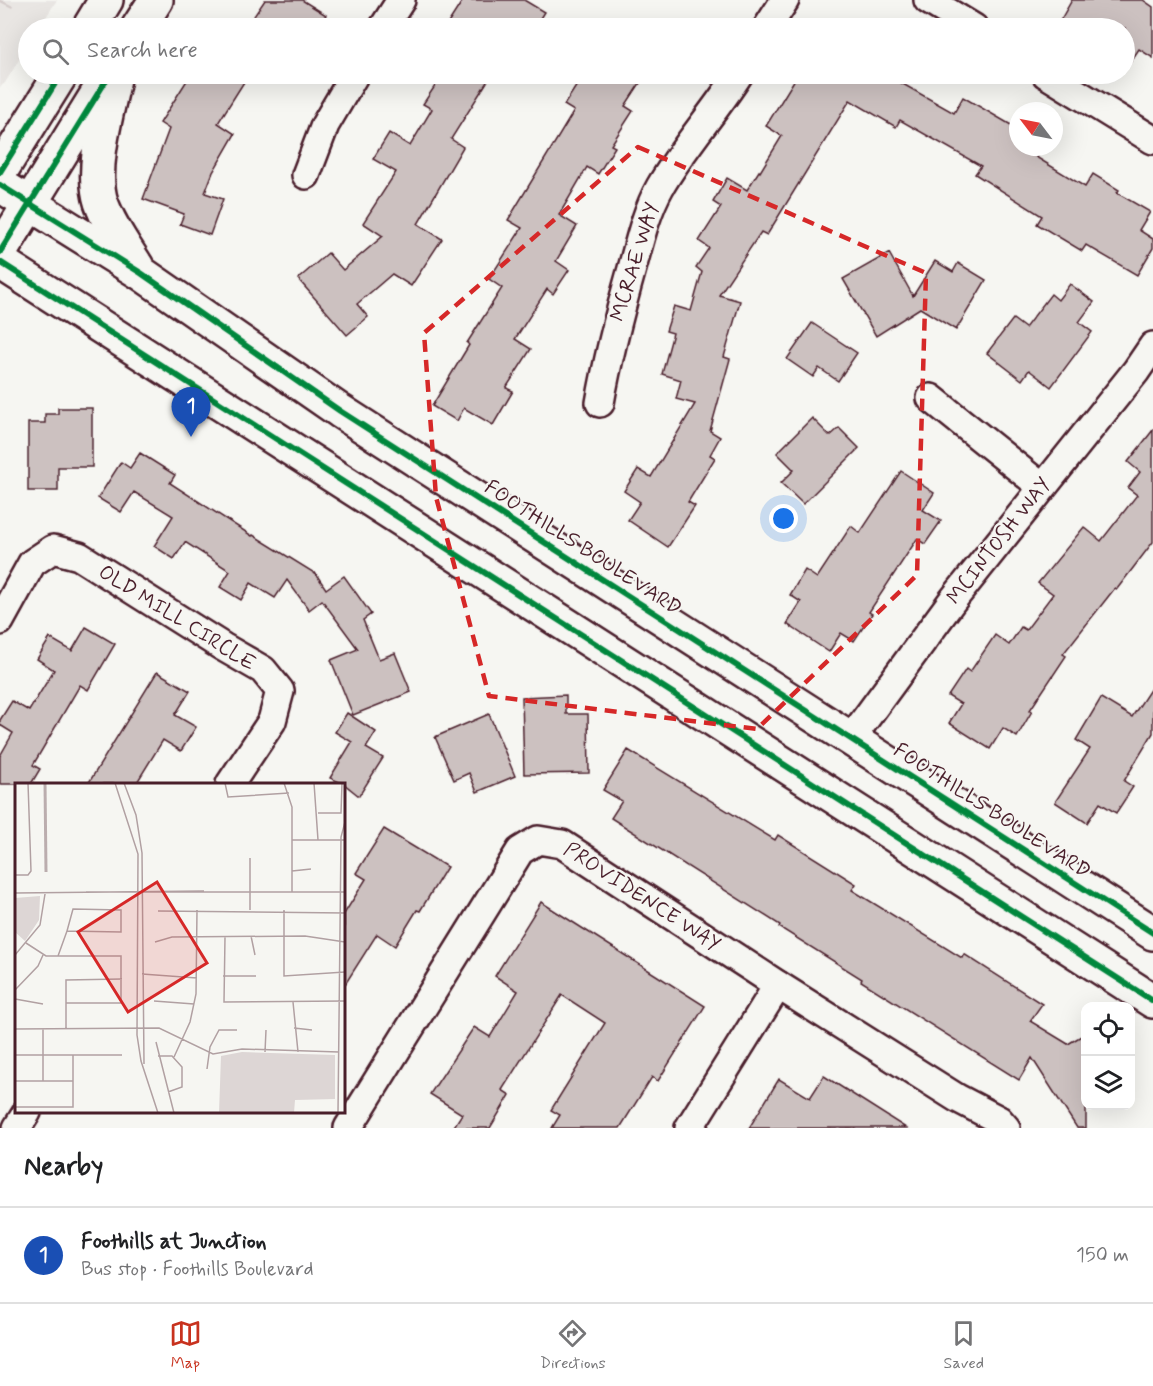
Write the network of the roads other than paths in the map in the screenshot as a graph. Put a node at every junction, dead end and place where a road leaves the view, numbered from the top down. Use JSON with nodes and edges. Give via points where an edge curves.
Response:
{"nodes":[{"id":1,"x":106,"y":0,"type":"edge"},
{"id":2,"x":156,"y":0,"type":"edge"},
{"id":3,"x":401,"y":0,"type":"edge"},
{"id":4,"x":785,"y":0,"type":"edge"},
{"id":5,"x":928,"y":0,"type":"edge"},
{"id":6,"x":95,"y":18,"type":"edge"},
{"id":7,"x":144,"y":18,"type":"edge"},
{"id":8,"x":389,"y":18,"type":"edge"},
{"id":9,"x":773,"y":18,"type":"edge"},
{"id":10,"x":958,"y":18,"type":"edge"},
{"id":11,"x":55,"y":84,"type":"edge"},
{"id":12,"x":106,"y":84,"type":"edge"},
{"id":13,"x":110,"y":84,"type":"edge"},
{"id":14,"x":349,"y":84,"type":"edge"},
{"id":15,"x":732,"y":84,"type":"edge"},
{"id":16,"x":1062,"y":84,"type":"edge"},
{"id":17,"x":1153,"y":140,"type":"edge"},
{"id":18,"x":0,"y":172,"type":"edge"},
{"id":19,"x":306,"y":175,"type":"dead end"},
{"id":20,"x":0,"y":185,"type":"edge"},
{"id":21,"x":30,"y":203,"type":"junction"},
{"id":22,"x":0,"y":252,"type":"edge"},
{"id":23,"x":0,"y":262,"type":"edge"},
{"id":24,"x":141,"y":273,"type":"junction"},
{"id":25,"x":1153,"y":346,"type":"edge"},
{"id":26,"x":931,"y":398,"type":"dead end"},
{"id":27,"x":600,"y":403,"type":"dead end"},
{"id":28,"x":1042,"y":487,"type":"junction"},
{"id":29,"x":0,"y":621,"type":"edge"},
{"id":30,"x":850,"y":740,"type":"junction"},
{"id":31,"x":231,"y":783,"type":"edge"},
{"id":32,"x":1153,"y":933,"type":"edge"},
{"id":33,"x":778,"y":985,"type":"junction"},
{"id":34,"x":1153,"y":1001,"type":"edge"},
{"id":35,"x":26,"y":1113,"type":"edge"},
{"id":36,"x":16,"y":1128,"type":"edge"},
{"id":37,"x":348,"y":1128,"type":"edge"},
{"id":38,"x":689,"y":1128,"type":"edge"},
{"id":39,"x":1006,"y":1128,"type":"edge"}],
"edges":[{"from":1,"to":6,"type":"main road"},
{"from":2,"to":7,"type":"main road"},
{"from":3,"to":8,"type":"street"},
{"from":4,"to":9,"type":"street"},
{"from":5,"to":10,"type":"street"},
{"from":11,"to":18,"type":"main road"},
{"from":12,"to":21,"type":"main road"},
{"from":13,"to":24,"type":"main road","via":[[97,161],[100,199]]},
{"from":14,"to":19,"type":"street","via":[[325,125]]},
{"from":15,"to":27,"type":"street","name":"MCRAE WAY","via":[[658,189],[643,227],[609,348]]},
{"from":16,"to":17,"type":"street"},
{"from":20,"to":21,"type":"main road","name":"FOOTHILLS BOULEVARD"},
{"from":21,"to":22,"type":"main road"},
{"from":21,"to":24,"type":"main road","name":"FOOTHILLS BOULEVARD"},
{"from":23,"to":34,"type":"main road"},
{"from":24,"to":30,"type":"main road","name":"FOOTHILLS BOULEVARD","via":[[340,411]]},
{"from":25,"to":28,"type":"street","name":"MCINTOSH WAY"},
{"from":26,"to":28,"type":"street"},
{"from":28,"to":30,"type":"street","name":"MCINTOSH WAY"},
{"from":29,"to":31,"type":"street","name":"OLD MILL CIRCLE","via":[[32,563],[53,549],[79,556],[223,648],[263,669],[280,691],[272,721]]},
{"from":30,"to":32,"type":"main road","name":"FOOTHILLS BOULEVARD"},
{"from":33,"to":37,"type":"street","name":"PROVIDENCE WAY","via":[[562,844],[538,840],[520,851]]},
{"from":33,"to":38,"type":"street"},
{"from":33,"to":39,"type":"street","name":"PROVIDENCE WAY","via":[[957,1098],[999,1120]]},
{"from":35,"to":36,"type":"street"}]}
